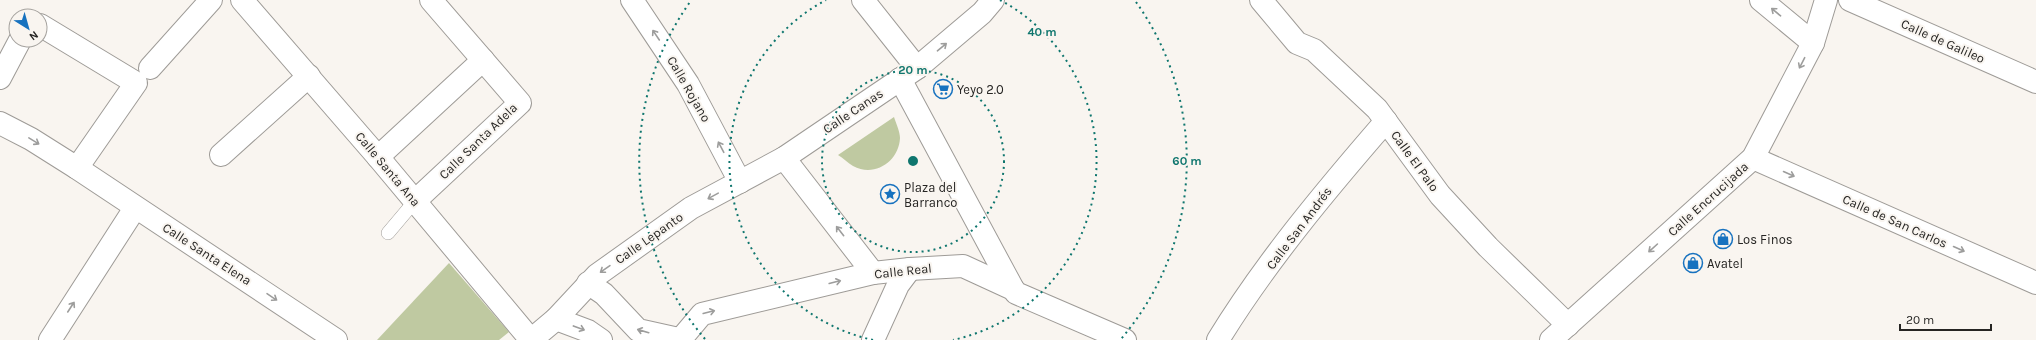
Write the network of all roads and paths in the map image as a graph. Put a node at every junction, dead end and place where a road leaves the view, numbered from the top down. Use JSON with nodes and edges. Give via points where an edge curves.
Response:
{"nodes":[{"id":1,"x":211,"y":0,"type":"edge"},
{"id":2,"x":242,"y":0,"type":"edge"},
{"id":3,"x":431,"y":0,"type":"edge"},
{"id":4,"x":632,"y":0,"type":"edge"},
{"id":5,"x":993,"y":0,"type":"edge"},
{"id":6,"x":1262,"y":0,"type":"edge"},
{"id":7,"x":1761,"y":0,"type":"edge"},
{"id":8,"x":1826,"y":0,"type":"edge"},
{"id":9,"x":1850,"y":0,"type":"edge"},
{"id":10,"x":867,"y":1,"type":"edge"},
{"id":11,"x":48,"y":30,"type":"edge"},
{"id":12,"x":1812,"y":43,"type":"junction"},
{"id":13,"x":16,"y":48,"type":"edge"},
{"id":14,"x":483,"y":60,"type":"junction"},
{"id":15,"x":150,"y":68,"type":"dead end"},
{"id":16,"x":909,"y":73,"type":"junction"},
{"id":17,"x":309,"y":76,"type":"junction"},
{"id":18,"x":0,"y":78,"type":"edge"},
{"id":19,"x":2036,"y":82,"type":"edge"},
{"id":20,"x":1386,"y":121,"type":"junction"},
{"id":21,"x":0,"y":123,"type":"edge"},
{"id":22,"x":221,"y":155,"type":"dead end"},
{"id":23,"x":378,"y":157,"type":"junction"},
{"id":24,"x":784,"y":158,"type":"junction"},
{"id":25,"x":1753,"y":158,"type":"junction"},
{"id":26,"x":77,"y":168,"type":"junction"},
{"id":27,"x":740,"y":182,"type":"junction"},
{"id":28,"x":415,"y":201,"type":"junction"},
{"id":29,"x":135,"y":208,"type":"junction"},
{"id":30,"x":388,"y":233,"type":"dead end"},
{"id":31,"x":910,"y":268,"type":"junction"},
{"id":32,"x":873,"y":273,"type":"junction"},
{"id":33,"x":588,"y":283,"type":"junction"},
{"id":34,"x":2036,"y":283,"type":"edge"},
{"id":35,"x":1013,"y":289,"type":"junction"},
{"id":36,"x":556,"y":319,"type":"junction"},
{"id":37,"x":1568,"y":325,"type":"junction"},
{"id":38,"x":50,"y":340,"type":"edge"},
{"id":39,"x":336,"y":340,"type":"edge"},
{"id":40,"x":531,"y":340,"type":"edge"},
{"id":41,"x":601,"y":340,"type":"edge"},
{"id":42,"x":682,"y":340,"type":"edge"},
{"id":43,"x":873,"y":340,"type":"edge"},
{"id":44,"x":1125,"y":340,"type":"edge"},
{"id":45,"x":1218,"y":340,"type":"edge"},
{"id":46,"x":1551,"y":340,"type":"edge"}],
"edges":[{"from":1,"to":15,"type":"street"},
{"from":2,"to":17,"type":"street","name":"Calle Santa Ana"},
{"from":3,"to":14,"type":"street","name":"Calle Santa Adela"},
{"from":27,"to":4,"type":"street","name":"Calle Rojano","one_way":true,"via":[[688,84]]},
{"from":16,"to":5,"type":"street","name":"Calle Canas","one_way":true,"via":[[982,13]]},
{"from":6,"to":20,"type":"street","name":"Calle El Palo","via":[[1297,43],[1314,50],[1377,109]]},
{"from":12,"to":7,"type":"street","one_way":true},
{"from":8,"to":12,"type":"street","name":"Calle Encrucijada"},
{"from":9,"to":19,"type":"street","name":"Calle de Galileo"},
{"from":10,"to":16,"type":"street"},
{"from":11,"to":26,"type":"street","via":[[136,83]]},
{"from":12,"to":25,"type":"street","name":"Calle Encrucijada","one_way":true},
{"from":13,"to":18,"type":"street"},
{"from":14,"to":23,"type":"street"},
{"from":14,"to":28,"type":"street","name":"Calle Santa Adela","via":[[520,103]]},
{"from":16,"to":24,"type":"street","name":"Calle Canas"},
{"from":16,"to":35,"type":"street"},
{"from":17,"to":22,"type":"street"},
{"from":17,"to":23,"type":"street","name":"Calle Santa Ana"},
{"from":20,"to":37,"type":"street","name":"Calle El Palo","via":[[1440,195]]},
{"from":20,"to":45,"type":"street","name":"Calle San Andrés","via":[[1284,246]]},
{"from":21,"to":26,"type":"street","name":"Calle Santa Elena","one_way":true},
{"from":23,"to":28,"type":"street","name":"Calle Santa Ana"},
{"from":24,"to":27,"type":"street","name":"Calle Lepanto"},
{"from":32,"to":24,"type":"street","one_way":true},
{"from":25,"to":34,"type":"street","name":"Calle de San Carlos","one_way":true},
{"from":25,"to":37,"type":"street","name":"Calle Encrucijada","one_way":true},
{"from":26,"to":29,"type":"street","name":"Calle Santa Elena"},
{"from":27,"to":33,"type":"street","name":"Calle Lepanto","one_way":true,"via":[[691,208]]},
{"from":28,"to":30,"type":"lane"},
{"from":28,"to":40,"type":"street","name":"Calle Santa Ana"},
{"from":38,"to":29,"type":"street","one_way":true},
{"from":29,"to":39,"type":"street","name":"Calle Santa Elena","one_way":true},
{"from":31,"to":32,"type":"street","name":"Calle Real"},
{"from":31,"to":35,"type":"street","name":"Calle Real","via":[[963,266]]},
{"from":31,"to":43,"type":"street","via":[[898,285]]},
{"from":42,"to":32,"type":"street","name":"Calle Real","one_way":true,"via":[[702,314]]},
{"from":33,"to":36,"type":"street","name":"Calle Lepanto"},
{"from":42,"to":33,"type":"street","one_way":true,"via":[[638,330],[604,294]]},
{"from":35,"to":44,"type":"street","name":"Calle Real","via":[[1016,293]]},
{"from":36,"to":40,"type":"street","name":"Calle Lepanto"},
{"from":36,"to":41,"type":"street","one_way":true,"via":[[588,331]]},
{"from":37,"to":46,"type":"street","name":"Calle Encrucijada"}]}
